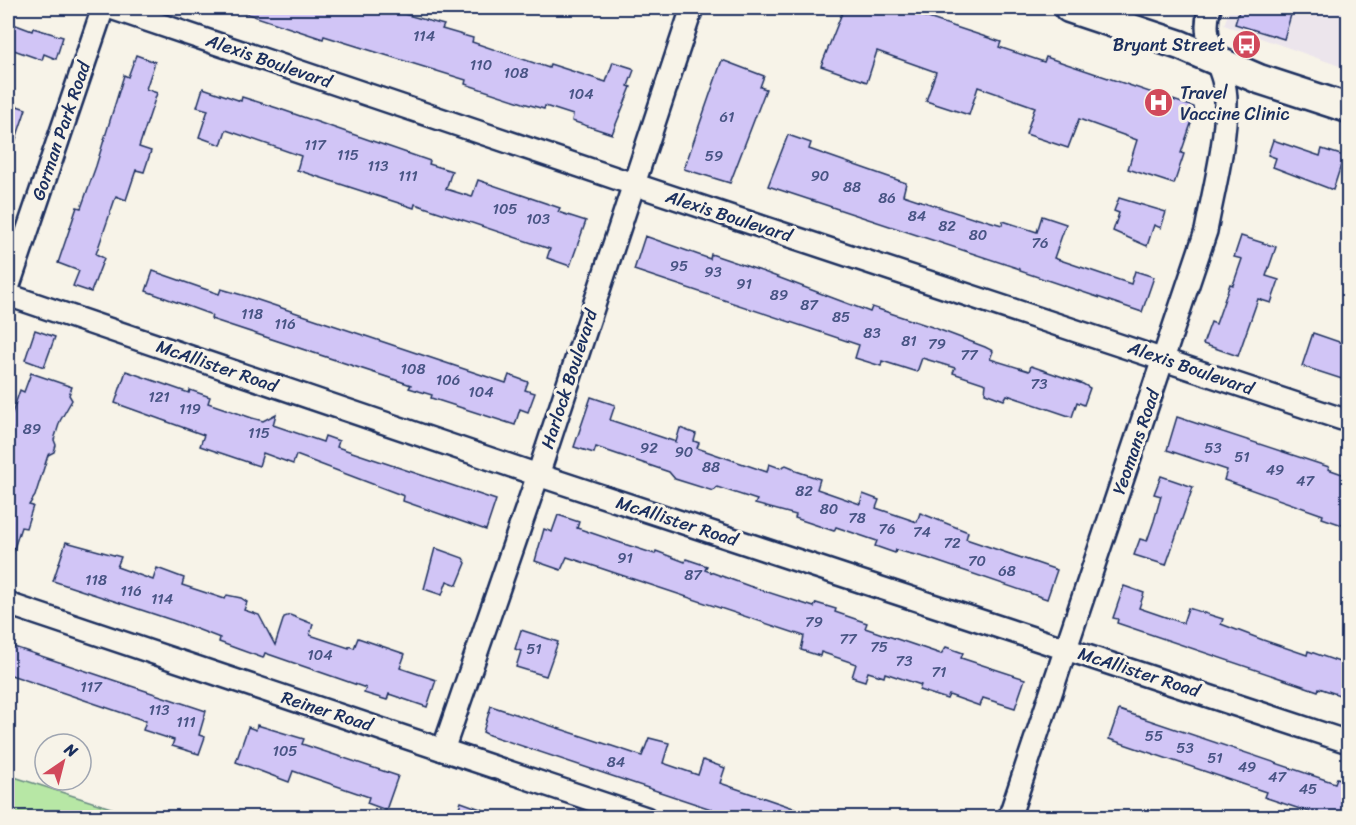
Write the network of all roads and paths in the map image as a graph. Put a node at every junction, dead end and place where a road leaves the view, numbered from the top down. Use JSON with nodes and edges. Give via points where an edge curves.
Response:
{"nodes":[{"id":1,"x":103,"y":8,"type":"edge"},
{"id":2,"x":111,"y":8,"type":"edge"},
{"id":3,"x":692,"y":8,"type":"edge"},
{"id":4,"x":1069,"y":8,"type":"edge"},
{"id":5,"x":1210,"y":8,"type":"edge"},
{"id":6,"x":1217,"y":61,"type":"junction"},
{"id":7,"x":1348,"y":108,"type":"edge"},
{"id":8,"x":633,"y":184,"type":"junction"},
{"id":9,"x":8,"y":288,"type":"edge"},
{"id":10,"x":8,"y":295,"type":"edge"},
{"id":11,"x":1164,"y":358,"type":"junction"},
{"id":12,"x":1348,"y":421,"type":"edge"},
{"id":13,"x":538,"y":475,"type":"junction"},
{"id":14,"x":8,"y":604,"type":"edge"},
{"id":15,"x":1066,"y":648,"type":"junction"},
{"id":16,"x":1348,"y":742,"type":"edge"},
{"id":17,"x":443,"y":750,"type":"junction"},
{"id":18,"x":646,"y":818,"type":"edge"},
{"id":19,"x":1009,"y":818,"type":"edge"}],
"edges":[{"from":1,"to":9,"type":"street","name":"Gorman Park Road"},
{"from":2,"to":8,"type":"street","name":"Alexis Boulevard"},
{"from":3,"to":8,"type":"street","name":"Harlock Boulevard"},
{"from":4,"to":6,"type":"main road"},
{"from":5,"to":6,"type":"street","via":[[1206,20],[1208,41]]},
{"from":6,"to":7,"type":"main road"},
{"from":6,"to":11,"type":"street","name":"Yeomans Road","via":[[1224,76],[1226,102],[1222,148],[1206,231]]},
{"from":8,"to":11,"type":"street","name":"Alexis Boulevard"},
{"from":8,"to":13,"type":"street","name":"Harlock Boulevard"},
{"from":10,"to":13,"type":"street","name":"McAllister Road"},
{"from":11,"to":12,"type":"street","name":"Alexis Boulevard"},
{"from":11,"to":15,"type":"street","name":"Yeomans Road"},
{"from":13,"to":15,"type":"street","name":"McAllister Road"},
{"from":13,"to":17,"type":"street","name":"Harlock Boulevard"},
{"from":14,"to":17,"type":"street","name":"Reiner Road"},
{"from":15,"to":16,"type":"street","name":"McAllister Road"},
{"from":15,"to":19,"type":"street","name":"Yeomans Road"},
{"from":17,"to":18,"type":"street","name":"Reiner Road"}]}
